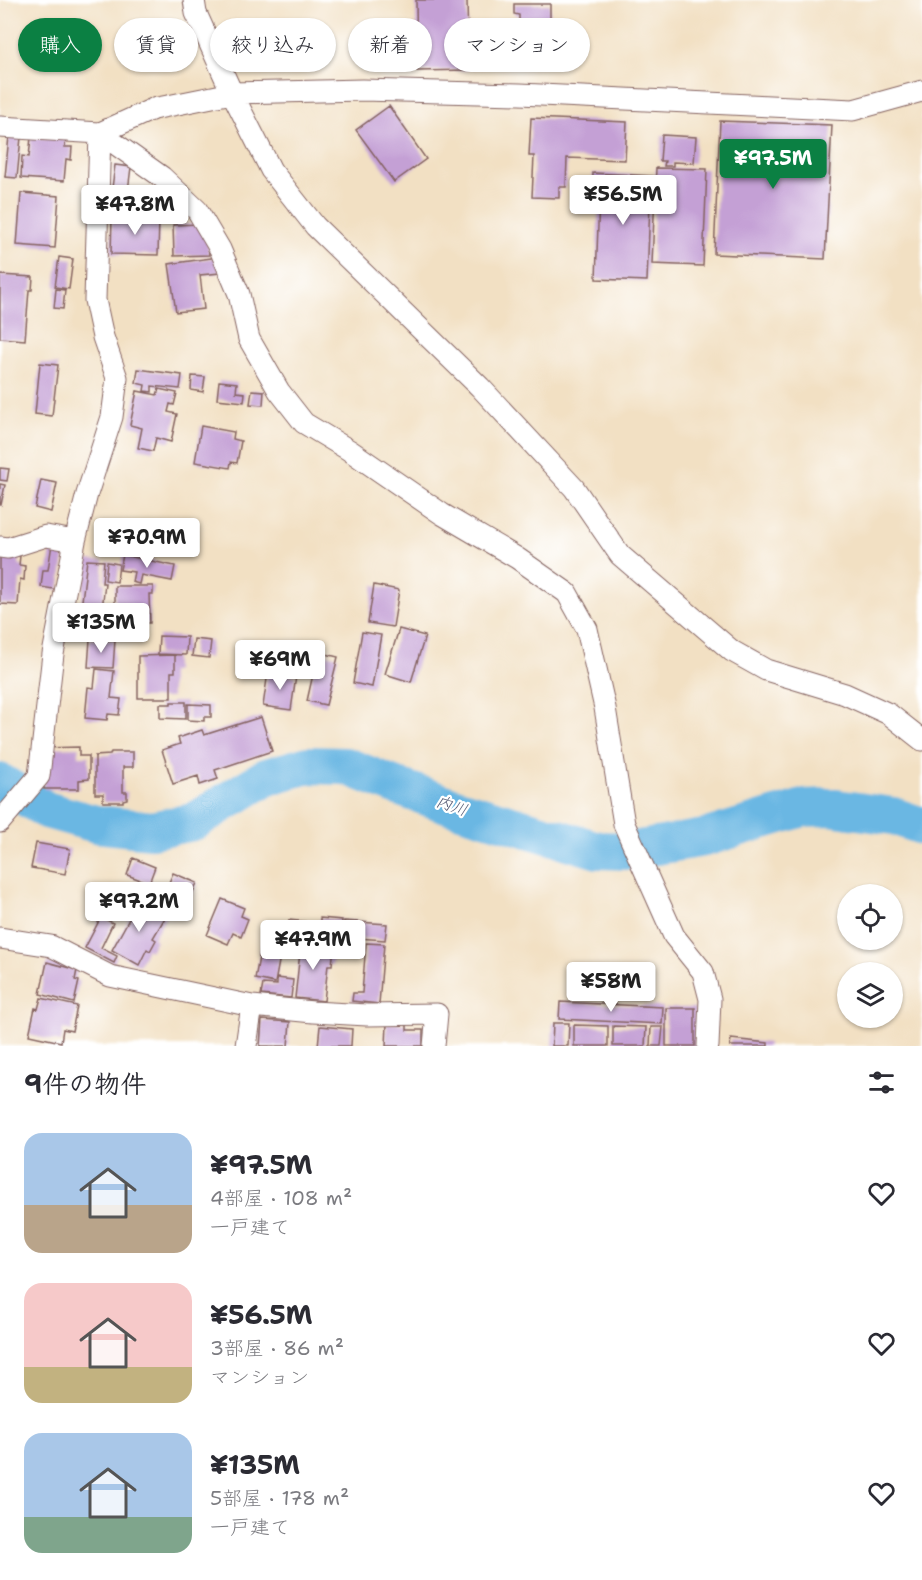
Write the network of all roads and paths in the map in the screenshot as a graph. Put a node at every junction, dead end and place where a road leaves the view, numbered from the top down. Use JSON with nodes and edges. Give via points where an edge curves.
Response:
{"nodes":[{"id":1,"x":194,"y":0,"type":"edge"},
{"id":2,"x":922,"y":91,"type":"edge"},
{"id":3,"x":232,"y":93,"type":"junction"},
{"id":4,"x":0,"y":127,"type":"edge"},
{"id":5,"x":100,"y":133,"type":"junction"},
{"id":6,"x":75,"y":541,"type":"junction"},
{"id":7,"x":0,"y":547,"type":"edge"},
{"id":8,"x":922,"y":740,"type":"edge"},
{"id":9,"x":0,"y":822,"type":"edge"},
{"id":10,"x":0,"y":938,"type":"edge"},
{"id":11,"x":252,"y":1006,"type":"junction"},
{"id":12,"x":246,"y":1046,"type":"edge"},
{"id":13,"x":435,"y":1046,"type":"edge"},
{"id":14,"x":708,"y":1046,"type":"edge"}],
"edges":[{"from":1,"to":3,"type":"street","via":[[196,13]]},
{"from":2,"to":3,"type":"street","via":[[853,110],[520,94],[362,90]]},
{"from":3,"to":5,"type":"street","via":[[153,109]]},
{"from":3,"to":8,"type":"street","via":[[271,170],[315,226],[504,412],[574,488],[621,555],[732,651],[766,670],[845,694],[889,714]]},
{"from":4,"to":5,"type":"street"},
{"from":5,"to":6,"type":"street","via":[[95,300],[117,378],[112,417]]},
{"from":5,"to":14,"type":"street","via":[[162,177],[197,210],[220,249],[239,294],[249,339],[279,391],[304,423],[567,593],[587,629],[624,824],[674,936],[703,972],[710,999]]},
{"from":6,"to":7,"type":"street","via":[[46,536]]},
{"from":6,"to":9,"type":"street","via":[[53,654],[39,776]]},
{"from":10,"to":11,"type":"street","via":[[51,946],[110,976]]},
{"from":11,"to":12,"type":"street"},
{"from":11,"to":13,"type":"street","via":[[356,1014],[437,1014]]}]}
